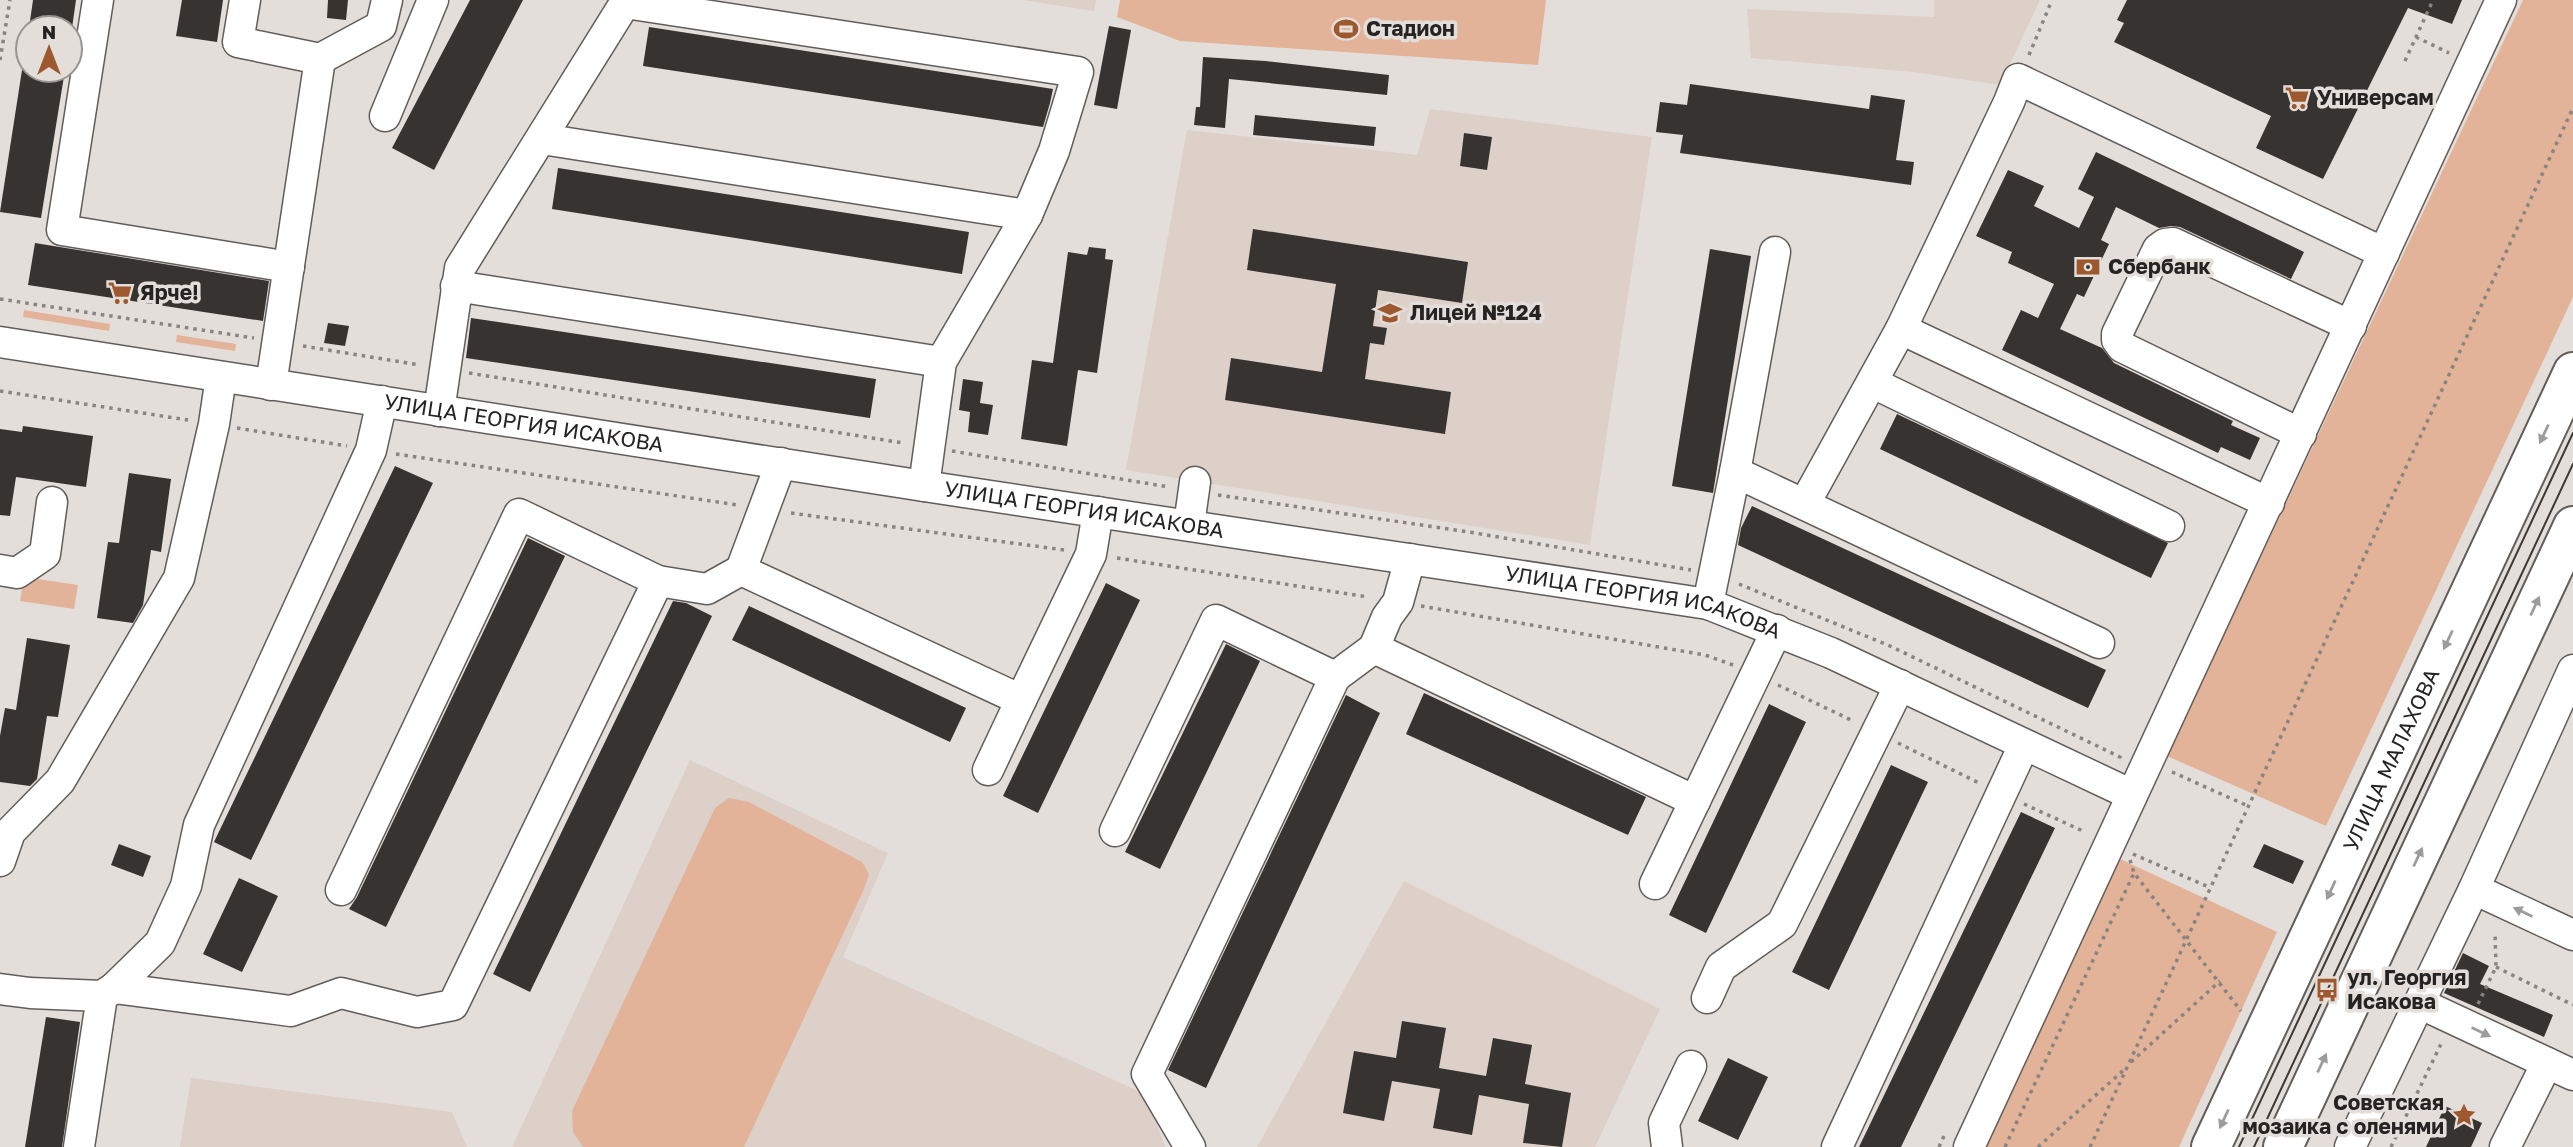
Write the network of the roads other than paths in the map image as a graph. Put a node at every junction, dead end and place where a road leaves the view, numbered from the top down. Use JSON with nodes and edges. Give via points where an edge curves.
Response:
{"nodes":[{"id":1,"x":98,"y":0,"type":"edge"},
{"id":2,"x":245,"y":0,"type":"edge"},
{"id":3,"x":387,"y":0,"type":"edge"},
{"id":4,"x":433,"y":0,"type":"edge"},
{"id":5,"x":2501,"y":0,"type":"edge"},
{"id":6,"x":320,"y":59,"type":"junction"},
{"id":7,"x":385,"y":116,"type":"dead end"},
{"id":8,"x":542,"y":139,"type":"junction"},
{"id":9,"x":1027,"y":215,"type":"junction"},
{"id":10,"x":1775,"y":252,"type":"dead end"},
{"id":11,"x":2385,"y":253,"type":"junction"},
{"id":12,"x":289,"y":267,"type":"junction"},
{"id":13,"x":456,"y":286,"type":"junction"},
{"id":14,"x":2351,"y":326,"type":"junction"},
{"id":15,"x":1901,"y":328,"type":"junction"},
{"id":16,"x":0,"y":342,"type":"edge"},
{"id":17,"x":941,"y":362,"type":"junction"},
{"id":18,"x":2573,"y":372,"type":"edge"},
{"id":19,"x":221,"y":377,"type":"junction"},
{"id":20,"x":1873,"y":383,"type":"junction"},
{"id":21,"x":271,"y":385,"type":"junction"},
{"id":22,"x":382,"y":401,"type":"junction"},
{"id":23,"x":439,"y":411,"type":"junction"},
{"id":24,"x":2301,"y":434,"type":"junction"},
{"id":25,"x":781,"y":463,"type":"junction"},
{"id":26,"x":1735,"y":472,"type":"junction"},
{"id":27,"x":1195,"y":482,"type":"dead end"},
{"id":28,"x":924,"y":486,"type":"junction"},
{"id":29,"x":52,"y":502,"type":"dead end"},
{"id":30,"x":1805,"y":503,"type":"junction"},
{"id":31,"x":2269,"y":503,"type":"junction"},
{"id":32,"x":1098,"y":512,"type":"junction"},
{"id":33,"x":1189,"y":525,"type":"junction"},
{"id":34,"x":2169,"y":526,"type":"dead end"},
{"id":35,"x":2573,"y":526,"type":"edge"},
{"id":36,"x":1410,"y":559,"type":"junction"},
{"id":37,"x":0,"y":570,"type":"edge"},
{"id":38,"x":741,"y":570,"type":"junction"},
{"id":39,"x":658,"y":581,"type":"junction"},
{"id":40,"x":1708,"y":604,"type":"junction"},
{"id":41,"x":1777,"y":630,"type":"junction"},
{"id":42,"x":2098,"y":643,"type":"dead end"},
{"id":43,"x":1374,"y":648,"type":"junction"},
{"id":44,"x":2573,"y":670,"type":"edge"},
{"id":45,"x":1335,"y":677,"type":"junction"},
{"id":46,"x":1900,"y":685,"type":"junction"},
{"id":47,"x":1021,"y":700,"type":"junction"},
{"id":48,"x":2024,"y":745,"type":"junction"},
{"id":49,"x":988,"y":770,"type":"dead end"},
{"id":50,"x":2132,"y":795,"type":"junction"},
{"id":51,"x":1695,"y":801,"type":"junction"},
{"id":52,"x":1115,"y":831,"type":"dead end"},
{"id":53,"x":0,"y":861,"type":"edge"},
{"id":54,"x":1655,"y":884,"type":"dead end"},
{"id":55,"x":2474,"y":888,"type":"junction"},
{"id":56,"x":341,"y":890,"type":"dead end"},
{"id":57,"x":2573,"y":935,"type":"edge"},
{"id":58,"x":0,"y":989,"type":"edge"},
{"id":59,"x":108,"y":992,"type":"junction"},
{"id":60,"x":1707,"y":998,"type":"dead end"},
{"id":61,"x":2419,"y":1003,"type":"junction"},
{"id":62,"x":1691,"y":1066,"type":"dead end"},
{"id":63,"x":2560,"y":1069,"type":"edge"},
{"id":64,"x":79,"y":1147,"type":"edge"},
{"id":65,"x":1190,"y":1147,"type":"edge"},
{"id":66,"x":1667,"y":1147,"type":"edge"},
{"id":67,"x":1837,"y":1147,"type":"edge"},
{"id":68,"x":1969,"y":1147,"type":"edge"},
{"id":69,"x":2211,"y":1147,"type":"edge"},
{"id":70,"x":2283,"y":1147,"type":"edge"},
{"id":71,"x":2350,"y":1147,"type":"edge"},
{"id":72,"x":2505,"y":1147,"type":"edge"}],
"edges":[{"from":1,"to":12,"type":"street","via":[[62,230]]},
{"from":2,"to":6,"type":"street","via":[[239,42]]},
{"from":3,"to":6,"type":"street","via":[[381,26]]},
{"from":4,"to":7,"type":"street"},
{"from":5,"to":11,"type":"street"},
{"from":6,"to":12,"type":"street"},
{"from":8,"to":9,"type":"street"},
{"from":8,"to":9,"type":"street","via":[[625,3],[1078,72],[1054,151]]},
{"from":8,"to":13,"type":"street","via":[[460,268]]},
{"from":9,"to":17,"type":"street"},
{"from":10,"to":26,"type":"street"},
{"from":11,"to":14,"type":"street"},
{"from":11,"to":15,"type":"street","via":[[2018,79]]},
{"from":12,"to":21,"type":"street"},
{"from":13,"to":17,"type":"street"},
{"from":13,"to":23,"type":"street"},
{"from":14,"to":24,"type":"street"},
{"from":14,"to":24,"type":"street","via":[[2173,243],[2158,249],[2117,334],[2122,347]]},
{"from":15,"to":20,"type":"street"},
{"from":15,"to":31,"type":"street"},
{"from":16,"to":19,"type":"street","name":"УЛИЦА ГЕОРГИЯ ИСАКОВА"},
{"from":17,"to":28,"type":"street"},
{"from":18,"to":69,"type":"main road","name":"УЛИЦА МАЛАХОВА","one_way":true},
{"from":19,"to":21,"type":"street","name":"УЛИЦА ГЕОРГИЯ ИСАКОВА"},
{"from":19,"to":53,"type":"street","via":[[178,578],[60,781],[10,832]]},
{"from":20,"to":30,"type":"street"},
{"from":20,"to":34,"type":"street"},
{"from":21,"to":22,"type":"street","name":"УЛИЦА ГЕОРГИЯ ИСАКОВА"},
{"from":22,"to":23,"type":"street","name":"УЛИЦА ГЕОРГИЯ ИСАКОВА"},
{"from":22,"to":59,"type":"street","via":[[371,450],[199,825],[186,886],[160,943]]},
{"from":23,"to":25,"type":"street","name":"УЛИЦА ГЕОРГИЯ ИСАКОВА"},
{"from":24,"to":31,"type":"street"},
{"from":25,"to":28,"type":"street","name":"УЛИЦА ГЕОРГИЯ ИСАКОВА"},
{"from":25,"to":38,"type":"street"},
{"from":26,"to":30,"type":"street"},
{"from":26,"to":40,"type":"street"},
{"from":27,"to":33,"type":"street"},
{"from":28,"to":32,"type":"street","name":"УЛИЦА ГЕОРГИЯ ИСАКОВА"},
{"from":29,"to":37,"type":"street","via":[[45,554],[17,573]]},
{"from":30,"to":42,"type":"street"},
{"from":31,"to":50,"type":"street"},
{"from":32,"to":33,"type":"street","name":"УЛИЦА ГЕОРГИЯ ИСАКОВА"},
{"from":32,"to":47,"type":"street","via":[[1091,554]]},
{"from":33,"to":36,"type":"street","name":"УЛИЦА ГЕОРГИЯ ИСАКОВА"},
{"from":70,"to":35,"type":"main road","one_way":true},
{"from":36,"to":40,"type":"street","name":"УЛИЦА ГЕОРГИЯ ИСАКОВА"},
{"from":36,"to":43,"type":"street","via":[[1398,602]]},
{"from":38,"to":39,"type":"street","via":[[707,589]]},
{"from":38,"to":47,"type":"street"},
{"from":39,"to":56,"type":"street","via":[[519,514]]},
{"from":39,"to":59,"type":"street","via":[[453,1005],[416,1012],[341,993],[291,1011]]},
{"from":40,"to":41,"type":"street","name":"УЛИЦА ГЕОРГИЯ ИСАКОВА"},
{"from":41,"to":46,"type":"street","name":"УЛИЦА ГЕОРГИЯ ИСАКОВА"},
{"from":41,"to":51,"type":"street"},
{"from":43,"to":45,"type":"street"},
{"from":43,"to":51,"type":"street"},
{"from":44,"to":55,"type":"street"},
{"from":45,"to":52,"type":"street","via":[[1216,620]]},
{"from":45,"to":65,"type":"street","via":[[1147,1074]]},
{"from":46,"to":48,"type":"street","name":"УЛИЦА ГЕОРГИЯ ИСАКОВА"},
{"from":46,"to":60,"type":"street","via":[[1782,925],[1721,967]]},
{"from":47,"to":49,"type":"street"},
{"from":48,"to":50,"type":"street","name":"УЛИЦА ГЕОРГИЯ ИСАКОВА"},
{"from":48,"to":67,"type":"street"},
{"from":50,"to":68,"type":"street"},
{"from":51,"to":54,"type":"street"},
{"from":57,"to":55,"type":"street","one_way":true},
{"from":55,"to":61,"type":"street"},
{"from":58,"to":59,"type":"street"},
{"from":59,"to":64,"type":"street"},
{"from":61,"to":63,"type":"street","one_way":true},
{"from":61,"to":71,"type":"street"},
{"from":62,"to":66,"type":"street","via":[[1664,1123]]},
{"from":63,"to":72,"type":"street"}]}
